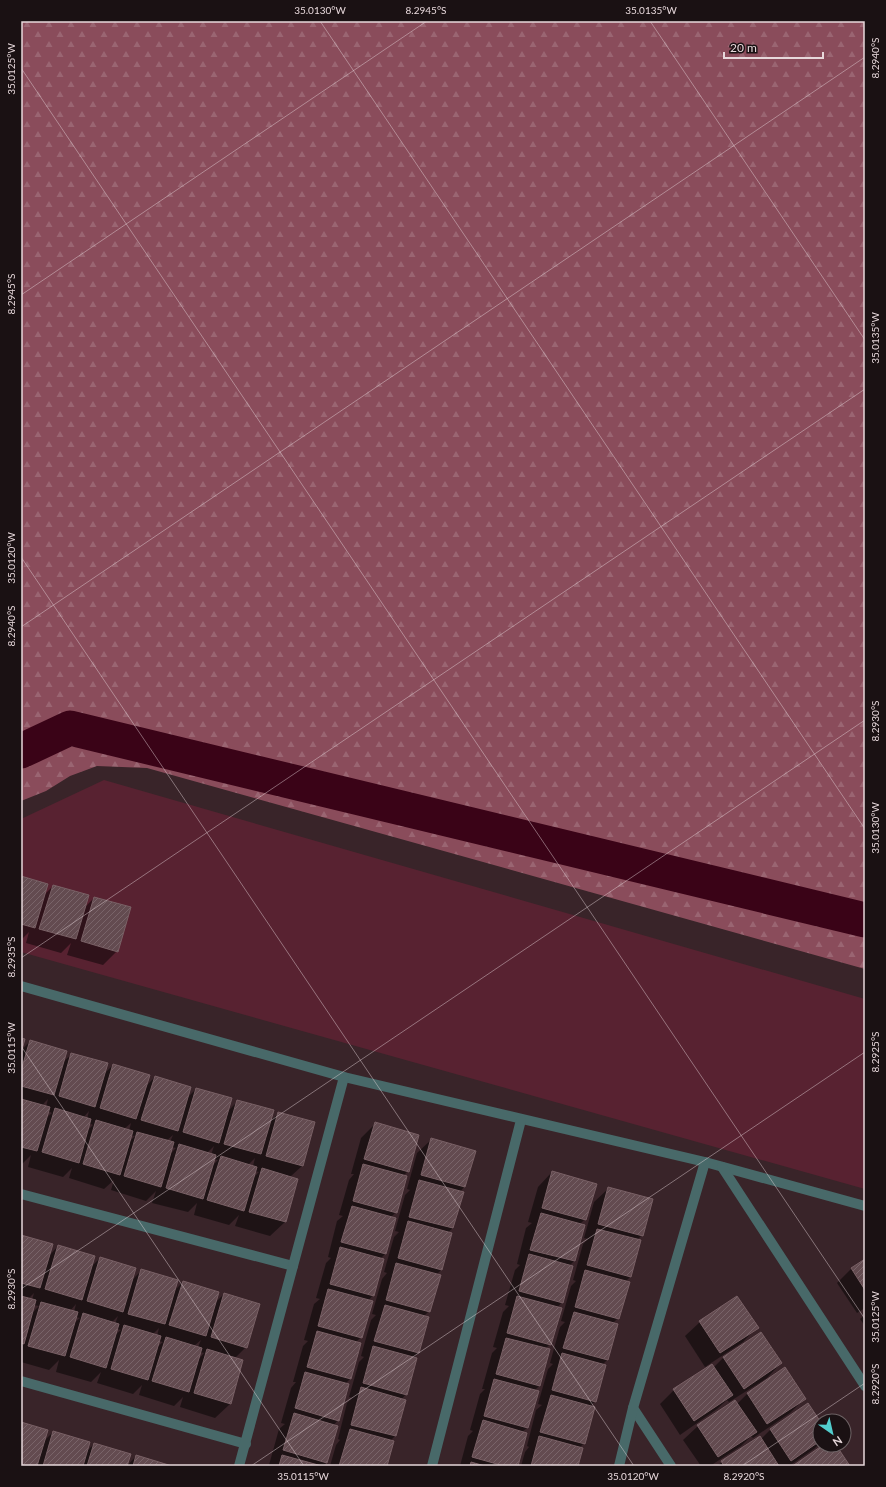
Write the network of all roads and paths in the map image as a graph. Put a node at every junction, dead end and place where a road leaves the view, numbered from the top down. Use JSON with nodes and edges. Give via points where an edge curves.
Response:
{"nodes":[{"id":1,"x":21,"y":986,"type":"edge"},
{"id":2,"x":344,"y":1077,"type":"junction"},
{"id":3,"x":521,"y":1120,"type":"junction"},
{"id":4,"x":705,"y":1162,"type":"junction"},
{"id":5,"x":722,"y":1167,"type":"junction"},
{"id":6,"x":21,"y":1194,"type":"edge"},
{"id":7,"x":865,"y":1206,"type":"edge"},
{"id":8,"x":293,"y":1266,"type":"junction"},
{"id":9,"x":21,"y":1380,"type":"edge"},
{"id":10,"x":865,"y":1386,"type":"edge"},
{"id":11,"x":633,"y":1408,"type":"junction"},
{"id":12,"x":246,"y":1444,"type":"junction"},
{"id":13,"x":240,"y":1466,"type":"edge"},
{"id":14,"x":432,"y":1466,"type":"edge"},
{"id":15,"x":618,"y":1466,"type":"edge"},
{"id":16,"x":671,"y":1466,"type":"edge"}],
"edges":[{"from":1,"to":2,"type":"street"},
{"from":2,"to":3,"type":"street"},
{"from":2,"to":8,"type":"street"},
{"from":3,"to":4,"type":"street"},
{"from":3,"to":14,"type":"street"},
{"from":4,"to":5,"type":"street"},
{"from":4,"to":11,"type":"street"},
{"from":5,"to":7,"type":"street"},
{"from":5,"to":10,"type":"street"},
{"from":6,"to":8,"type":"street"},
{"from":8,"to":12,"type":"street"},
{"from":9,"to":12,"type":"street"},
{"from":11,"to":15,"type":"street"},
{"from":11,"to":16,"type":"street"},
{"from":12,"to":13,"type":"street"}]}
